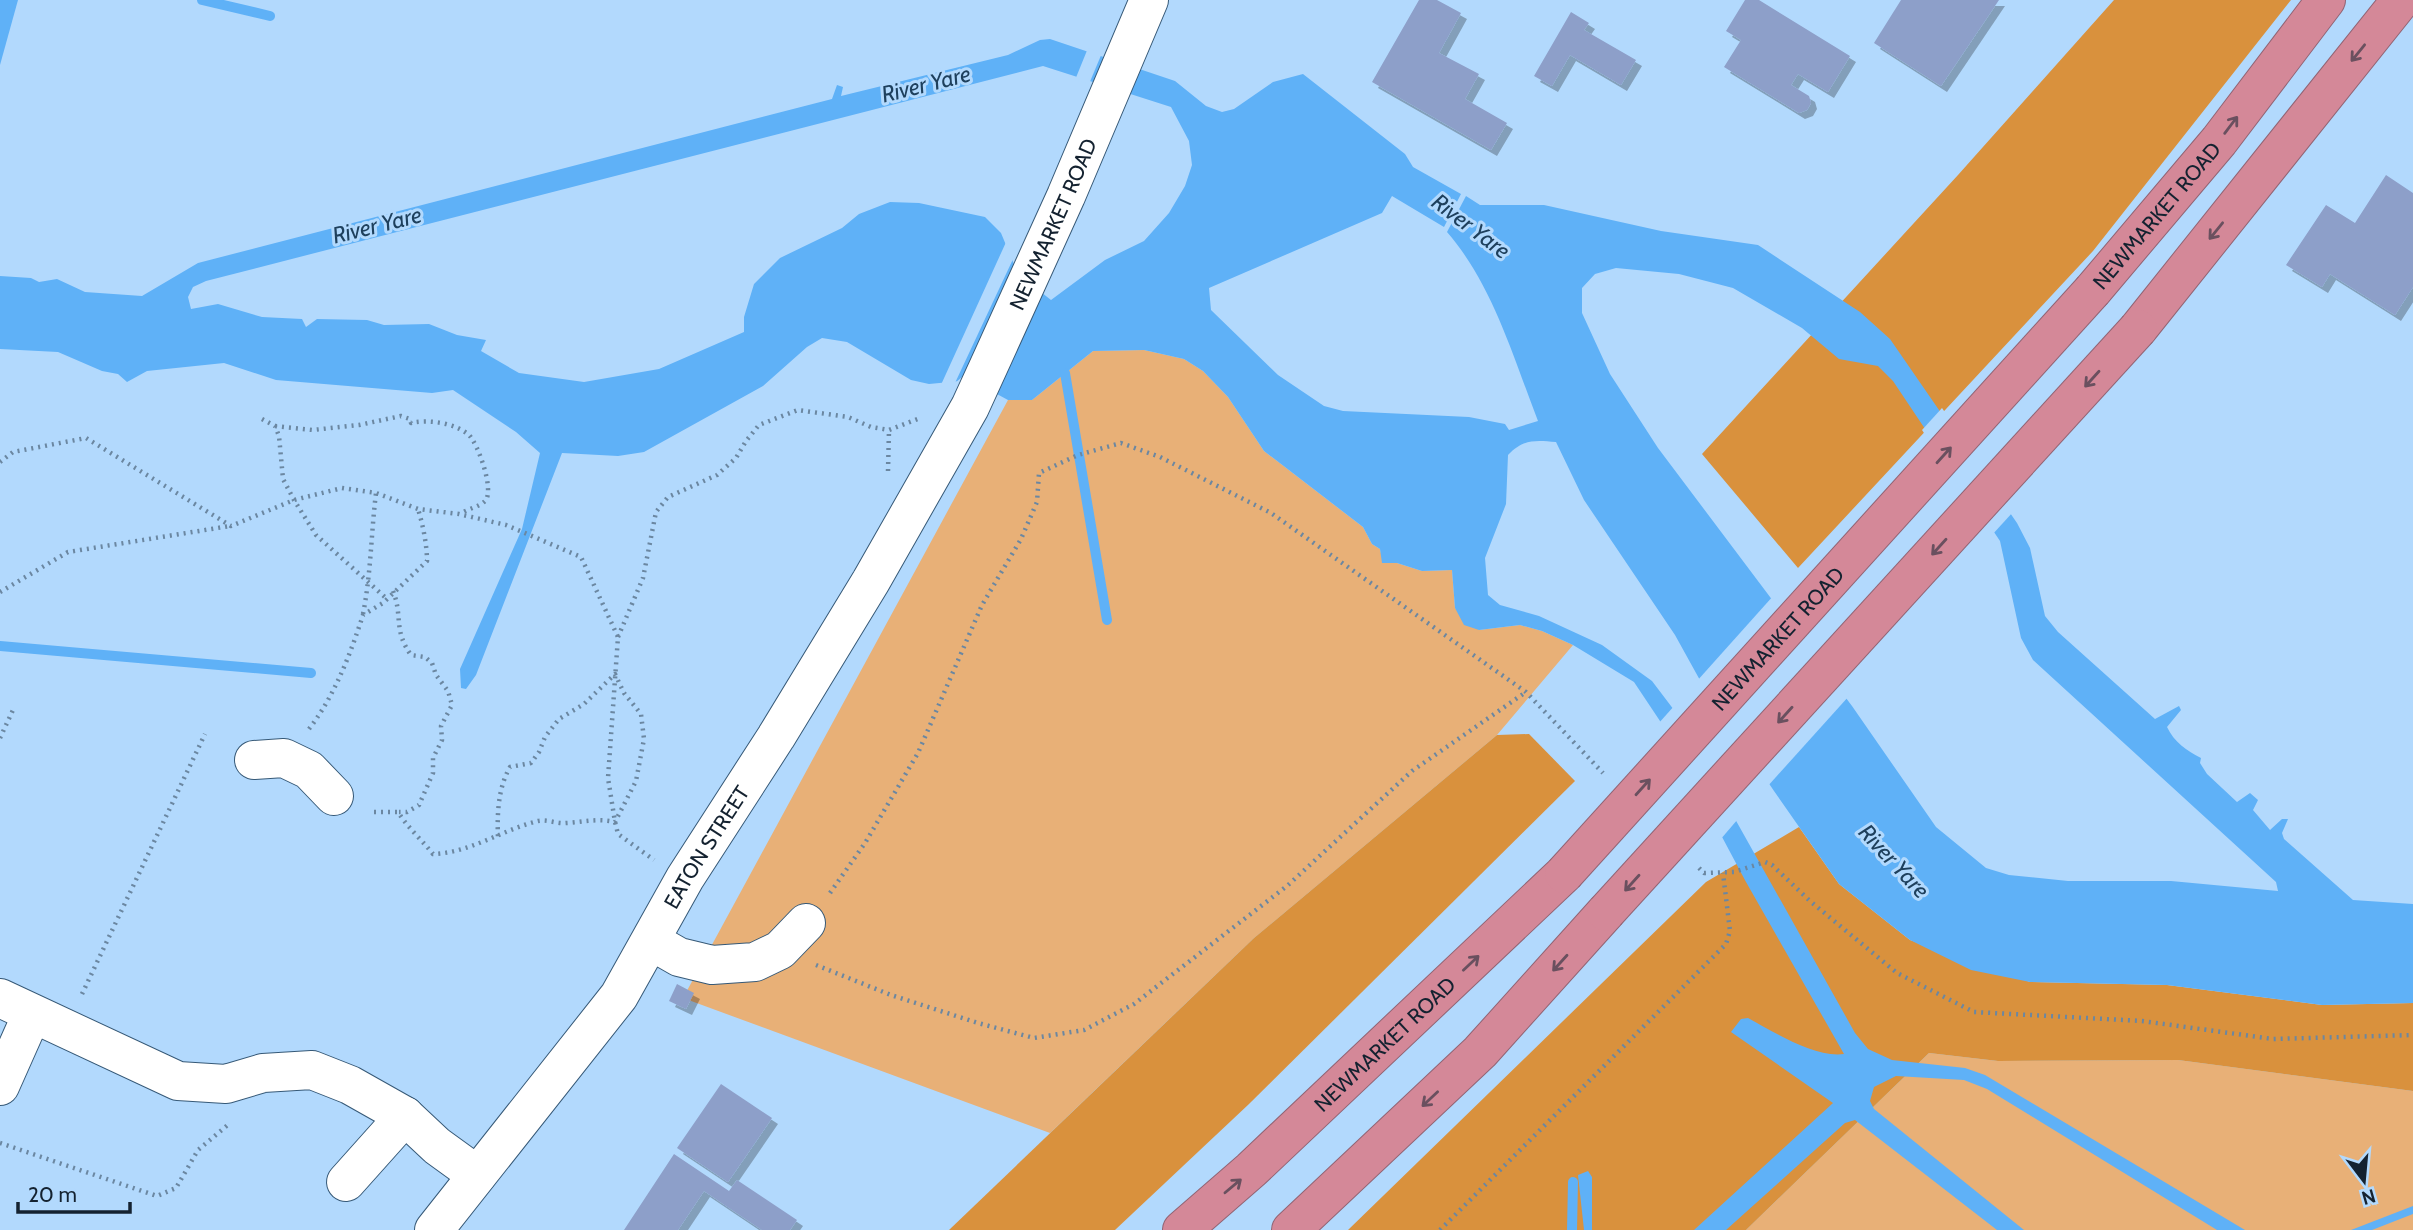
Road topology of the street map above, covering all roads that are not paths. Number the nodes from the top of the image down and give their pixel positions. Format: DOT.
graph roads {
  1 [pos="1149,0"];
  2 [pos="2326,0"];
  3 [pos="2401,0"];
  4 [pos="948,443"];
  5 [pos="254,760"];
  6 [pos="334,796"];
  7 [pos="806,923"];
  8 [pos="651,942"];
  9 [pos="32,1014"];
  10 [pos="0,1086"];
  11 [pos="405,1116"];
  12 [pos="477,1175"];
  13 [pos="346,1182"];
  14 [pos="434,1230"];
  15 [pos="1182,1230"];
  16 [pos="1291,1230"];
  1 -- 4 [label="street, NEWMARKET ROAD"];
  15 -- 2 [label="highway, NEWMARKET ROAD, one-way, bridge"];
  3 -- 16 [label="highway, one-way, bridge"];
  4 -- 8 [label="street, EATON STREET"];
  5 -- 6 [label="street"];
  7 -- 8 [label="street"];
  8 -- 12 [label="street, EATON STREET"];
  9 -- 10 [label="street"];
  9 -- 11 [label="street"];
  11 -- 12 [label="street"];
  11 -- 13 [label="street"];
  12 -- 14 [label="street, EATON STREET"];
}
